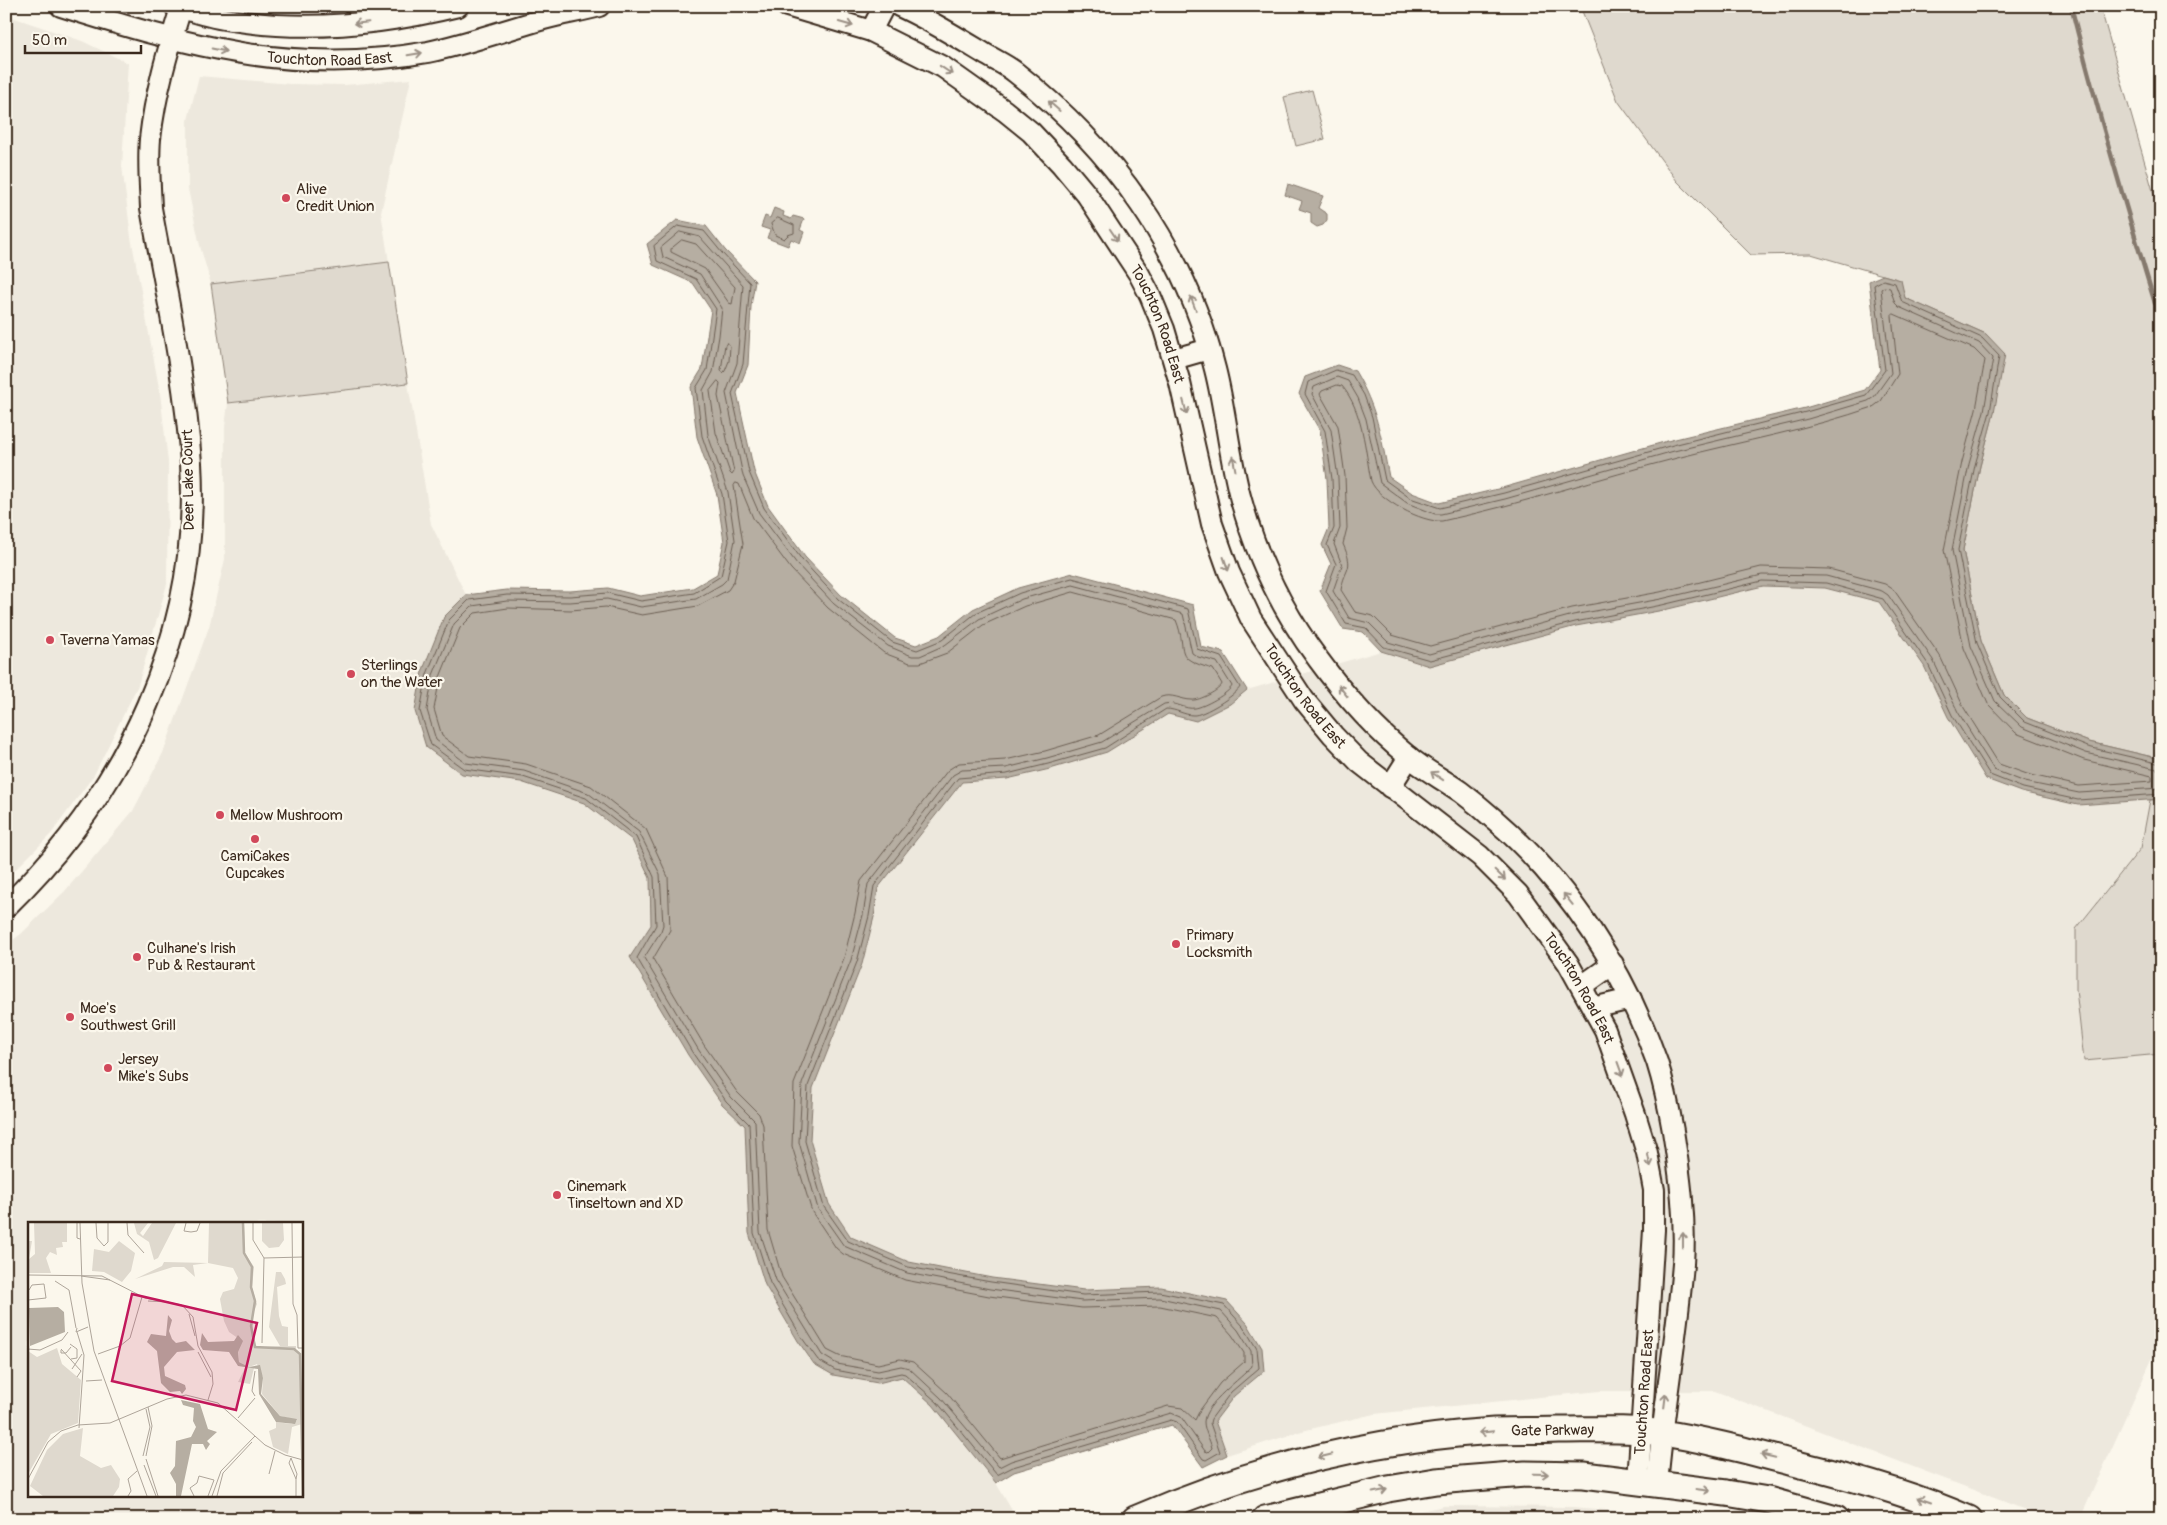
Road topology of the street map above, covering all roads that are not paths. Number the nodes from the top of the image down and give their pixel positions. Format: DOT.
graph roads {
  1 [pos="61,6"];
  2 [pos="458,6"];
  3 [pos="599,6"];
  4 [pos="787,6"];
  5 [pos="884,6"];
  6 [pos="178,7"];
  7 [pos="908,10"];
  8 [pos="872,31"];
  9 [pos="172,39"];
  10 [pos="904,46"];
  11 [pos="1209,349"];
  12 [pos="1174,359"];
  13 [pos="1409,757"];
  14 [pos="1390,787"];
  15 [pos="6,907"];
  16 [pos="1613,964"];
  17 [pos="1582,986"];
  18 [pos="1631,998"];
  19 [pos="1593,1008"];
  20 [pos="1651,1432"];
  21 [pos="1647,1483"];
  22 [pos="1134,1519"];
  23 [pos="1265,1519"];
  24 [pos="1836,1519"];
  25 [pos="1969,1519"];
  1 -- 9 [label="street, Touchton Road East"];
  2 -- 6 [label="street, Touchton Road East, one-way"];
  9 -- 3 [label="street, Touchton Road East, one-way"];
  4 -- 8 [label="street, Touchton Road East, one-way"];
  5 -- 8 [label="street"];
  6 -- 9 [label="street, Deer Lake Court"];
  7 -- 10 [label="street"];
  11 -- 7 [label="street, Touchton Road East, one-way"];
  8 -- 10 [label="street, Touchton Road East"];
  9 -- 15 [label="street, Deer Lake Court"];
  10 -- 12 [label="street, Touchton Road East, one-way"];
  11 -- 12 [label="street"];
  13 -- 11 [label="street, Touchton Road East, one-way"];
  12 -- 14 [label="street, Touchton Road East, one-way"];
  13 -- 14 [label="street"];
  16 -- 13 [label="street, Touchton Road East, one-way"];
  14 -- 17 [label="street, Touchton Road East, one-way"];
  16 -- 17 [label="street"];
  16 -- 18 [label="street, Touchton Road East"];
  17 -- 19 [label="street, Touchton Road East"];
  18 -- 19 [label="street"];
  20 -- 18 [label="street, Touchton Road East, one-way"];
  19 -- 20 [label="street, Touchton Road East, one-way"];
  20 -- 21 [label="street, Touchton Road East"];
  20 -- 22 [label="main road, Gate Parkway, one-way"];
  25 -- 20 [label="main road, Gate Parkway, one-way"];
  23 -- 21 [label="main road, one-way"];
  21 -- 24 [label="main road, one-way"];
}
